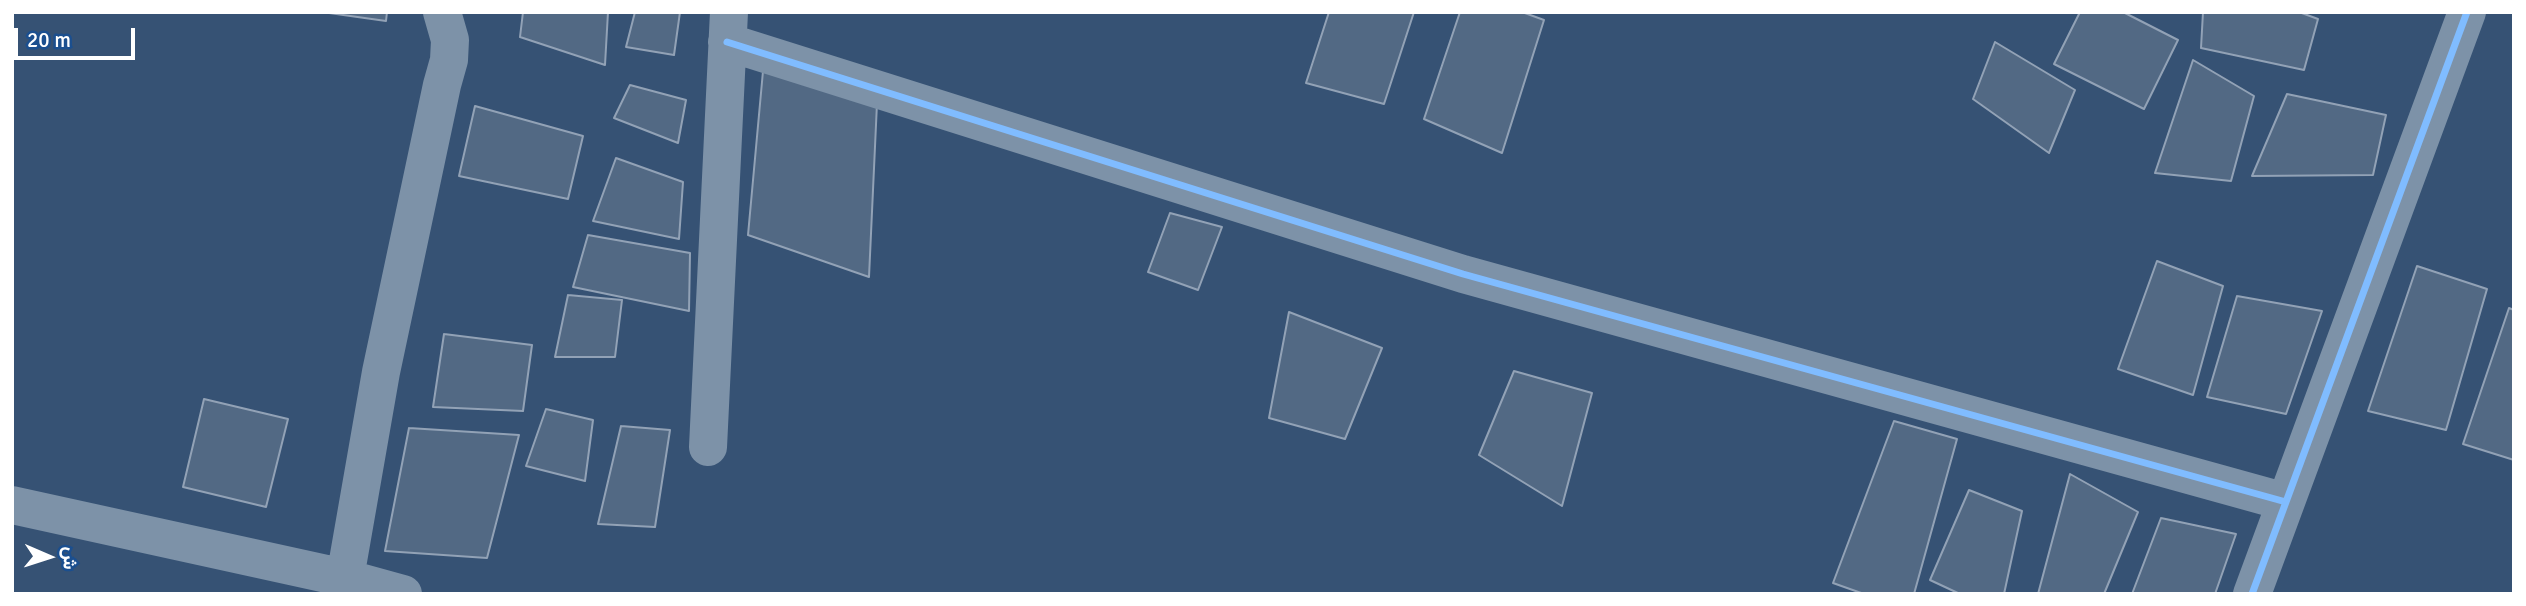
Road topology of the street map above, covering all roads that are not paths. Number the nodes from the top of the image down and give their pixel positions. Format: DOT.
graph roads {
  1 [pos="442,12"];
  2 [pos="2467,12"];
  3 [pos="728,27"];
  4 [pos="708,447"];
  5 [pos="2286,502"];
  6 [pos="12,505"];
  7 [pos="345,578"];
  8 [pos="403,594"];
  9 [pos="2252,594"];
  1 -- 7 [label="street"];
  2 -- 5 [label="street"];
  3 -- 4 [label="street"];
  3 -- 5 [label="street"];
  5 -- 9 [label="street"];
  6 -- 7 [label="street"];
  7 -- 8 [label="street"];
}
